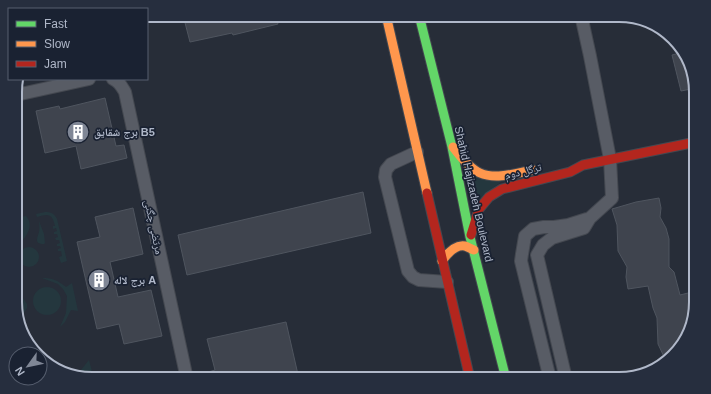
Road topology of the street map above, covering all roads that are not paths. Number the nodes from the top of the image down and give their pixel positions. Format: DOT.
graph roads {
  1 [pos="388,22"];
  2 [pos="421,22"];
  3 [pos="583,22"];
  4 [pos="85,80"];
  5 [pos="115,80"];
  6 [pos="22,95"];
  7 [pos="689,143"];
  8 [pos="452,147"];
  9 [pos="417,152"];
  10 [pos="610,159"];
  11 [pos="565,164"];
  12 [pos="583,165"];
  13 [pos="542,168"];
  14 [pos="590,218"];
  15 [pos="470,237"];
  16 [pos="474,250"];
  17 [pos="442,261"];
  18 [pos="447,282"];
  19 [pos="185,372"];
  20 [pos="468,372"];
  21 [pos="504,372"];
  22 [pos="548,372"];
  23 [pos="564,372"];
  1 -- 9 [label="main road"];
  2 -- 8 [label="main road, Shahid Hajizadeh Boulevard"];
  3 -- 10 [label="street"];
  4 -- 6 [label="street"];
  5 -- 19 [label="street, مرتضی چگنی"];
  7 -- 10 [label="main road, ترگل دوم"];
  8 -- 13 [label="main road, ترگل دوم"];
  8 -- 15 [label="main road, Shahid Hajizadeh Boulevard"];
  9 -- 17 [label="main road"];
  9 -- 18 [label="street"];
  10 -- 12 [label="main road, ترگل دوم"];
  10 -- 14 [label="street"];
  11 -- 12 [label="main road, ترگل دوم"];
  12 -- 15 [label="main road, ترگل دوم"];
  14 -- 22 [label="street"];
  14 -- 23 [label="street"];
  15 -- 16 [label="main road, Shahid Hajizadeh Boulevard"];
  16 -- 17 [label="main road"];
  16 -- 21 [label="main road, Shahid Hajizadeh Boulevard"];
  17 -- 18 [label="main road"];
  18 -- 20 [label="main road"];
}
